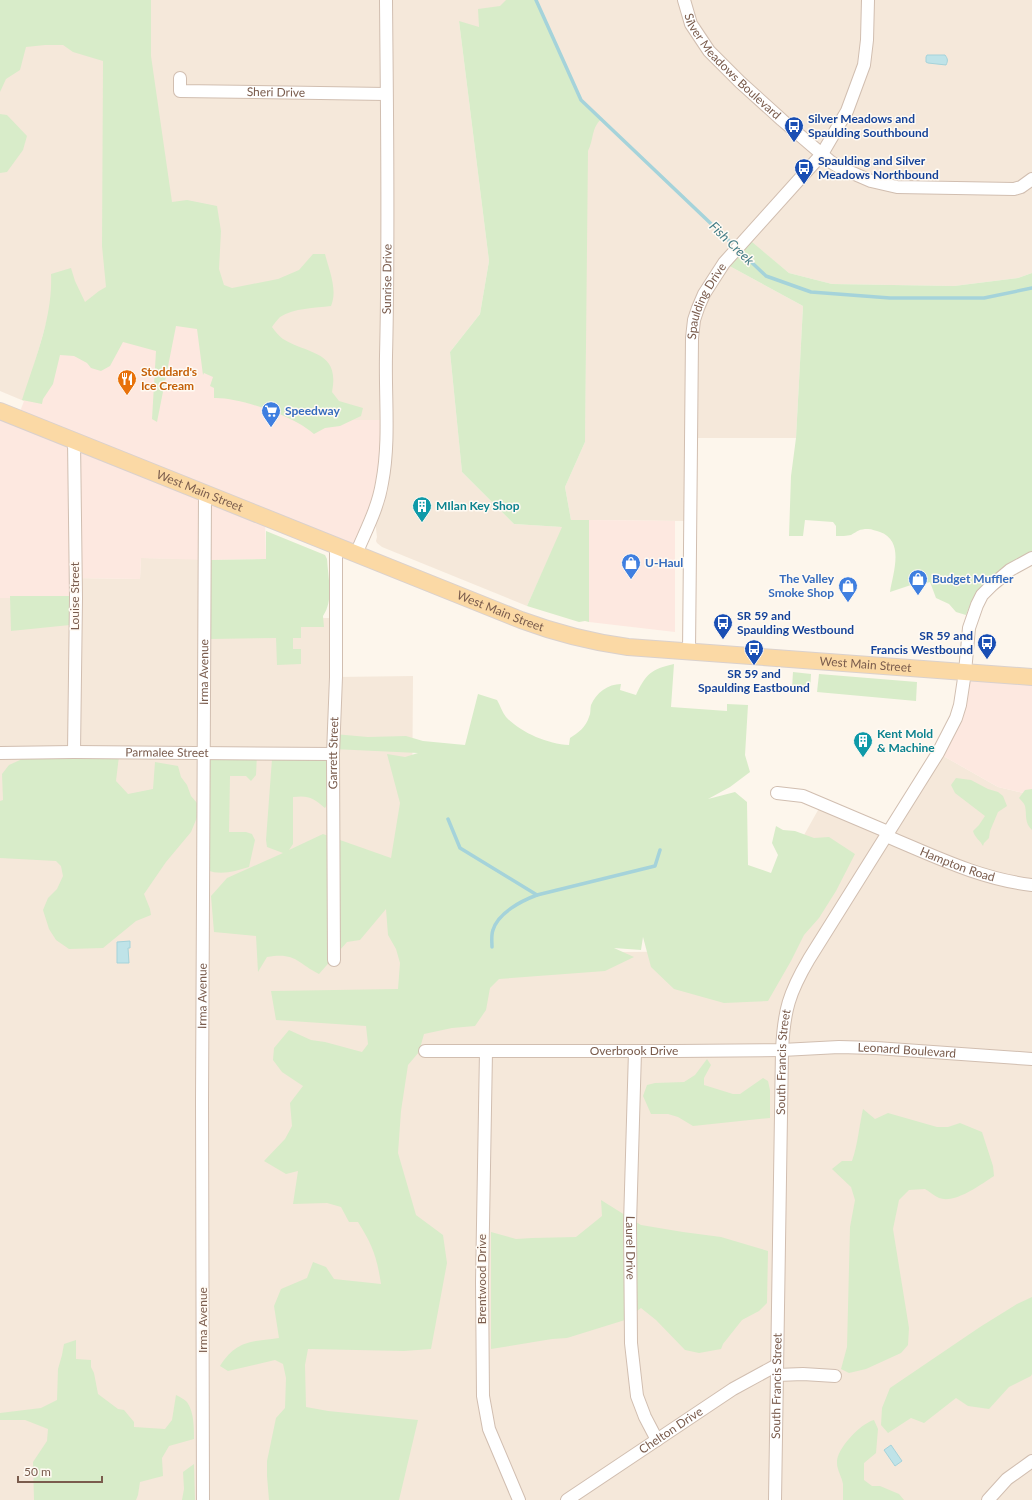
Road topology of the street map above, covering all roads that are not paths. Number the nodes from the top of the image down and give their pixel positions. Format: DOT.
graph roads {
  1 [pos="386,0"];
  2 [pos="684,0"];
  3 [pos="868,0"];
  4 [pos="180,78"];
  5 [pos="386,94"];
  6 [pos="822,154"];
  7 [pos="1032,179"];
  8 [pos="0,411"];
  9 [pos="74,440"];
  10 [pos="205,493"];
  11 [pos="336,546"];
  12 [pos="356,554"];
  13 [pos="1032,558"];
  14 [pos="689,652"];
  15 [pos="965,672"];
  16 [pos="1032,677"];
  17 [pos="74,752"];
  18 [pos="0,753"];
  19 [pos="204,754"];
  20 [pos="333,754"];
  21 [pos="778,793"];
  22 [pos="887,834"];
  23 [pos="1032,885"];
  24 [pos="334,960"];
  25 [pos="425,1050"];
  26 [pos="782,1050"];
  27 [pos="486,1051"];
  28 [pos="635,1051"];
  29 [pos="1032,1059"];
  30 [pos="777,1370"];
  31 [pos="835,1376"];
  32 [pos="657,1440"];
  33 [pos="1032,1461"];
  34 [pos="203,1500"];
  35 [pos="519,1500"];
  36 [pos="567,1500"];
  37 [pos="776,1500"];
  38 [pos="988,1500"];
  1 -- 5 [label="street, Sunrise Drive"];
  2 -- 6 [label="street, Silver Meadows Boulevard"];
  3 -- 6 [label="street, Spaulding Drive"];
  4 -- 5 [label="street, Sheri Drive"];
  5 -- 12 [label="street, Sunrise Drive"];
  6 -- 7 [label="street, Silver Meadows Boulevard"];
  6 -- 14 [label="street, Spaulding Drive"];
  8 -- 9 [label="main road, West Main Street"];
  9 -- 10 [label="main road, West Main Street"];
  9 -- 17 [label="street, Louise Street"];
  10 -- 11 [label="main road, West Main Street"];
  10 -- 19 [label="street, Irma Avenue"];
  11 -- 12 [label="main road, West Main Street"];
  11 -- 20 [label="street, Garrett Street"];
  12 -- 14 [label="main road, West Main Street"];
  13 -- 15 [label="street, South Francis Street"];
  14 -- 15 [label="main road, West Main Street"];
  15 -- 16 [label="main road, West Main Street"];
  15 -- 22 [label="street, South Francis Street"];
  17 -- 18 [label="street, Parmalee Street"];
  17 -- 19 [label="street, Parmalee Street"];
  19 -- 20 [label="street, Parmalee Street"];
  19 -- 34 [label="street, Irma Avenue"];
  20 -- 24 [label="street, Garrett Street"];
  21 -- 22 [label="street, Hampton Road"];
  22 -- 23 [label="street, Hampton Road"];
  22 -- 26 [label="street, South Francis Street"];
  25 -- 27 [label="street, Overbrook Drive"];
  26 -- 28 [label="street, Overbrook Drive"];
  26 -- 29 [label="street, Leonard Boulevard"];
  26 -- 30 [label="street, South Francis Street"];
  27 -- 28 [label="street, Overbrook Drive"];
  27 -- 35 [label="street, Brentwood Drive"];
  28 -- 32 [label="street, Laurel Drive"];
  30 -- 31 [label="street"];
  30 -- 32 [label="street, Chelton Drive"];
  30 -- 37 [label="street, South Francis Street"];
  32 -- 36 [label="street, Chelton Drive"];
  33 -- 38 [label="street"];
}
